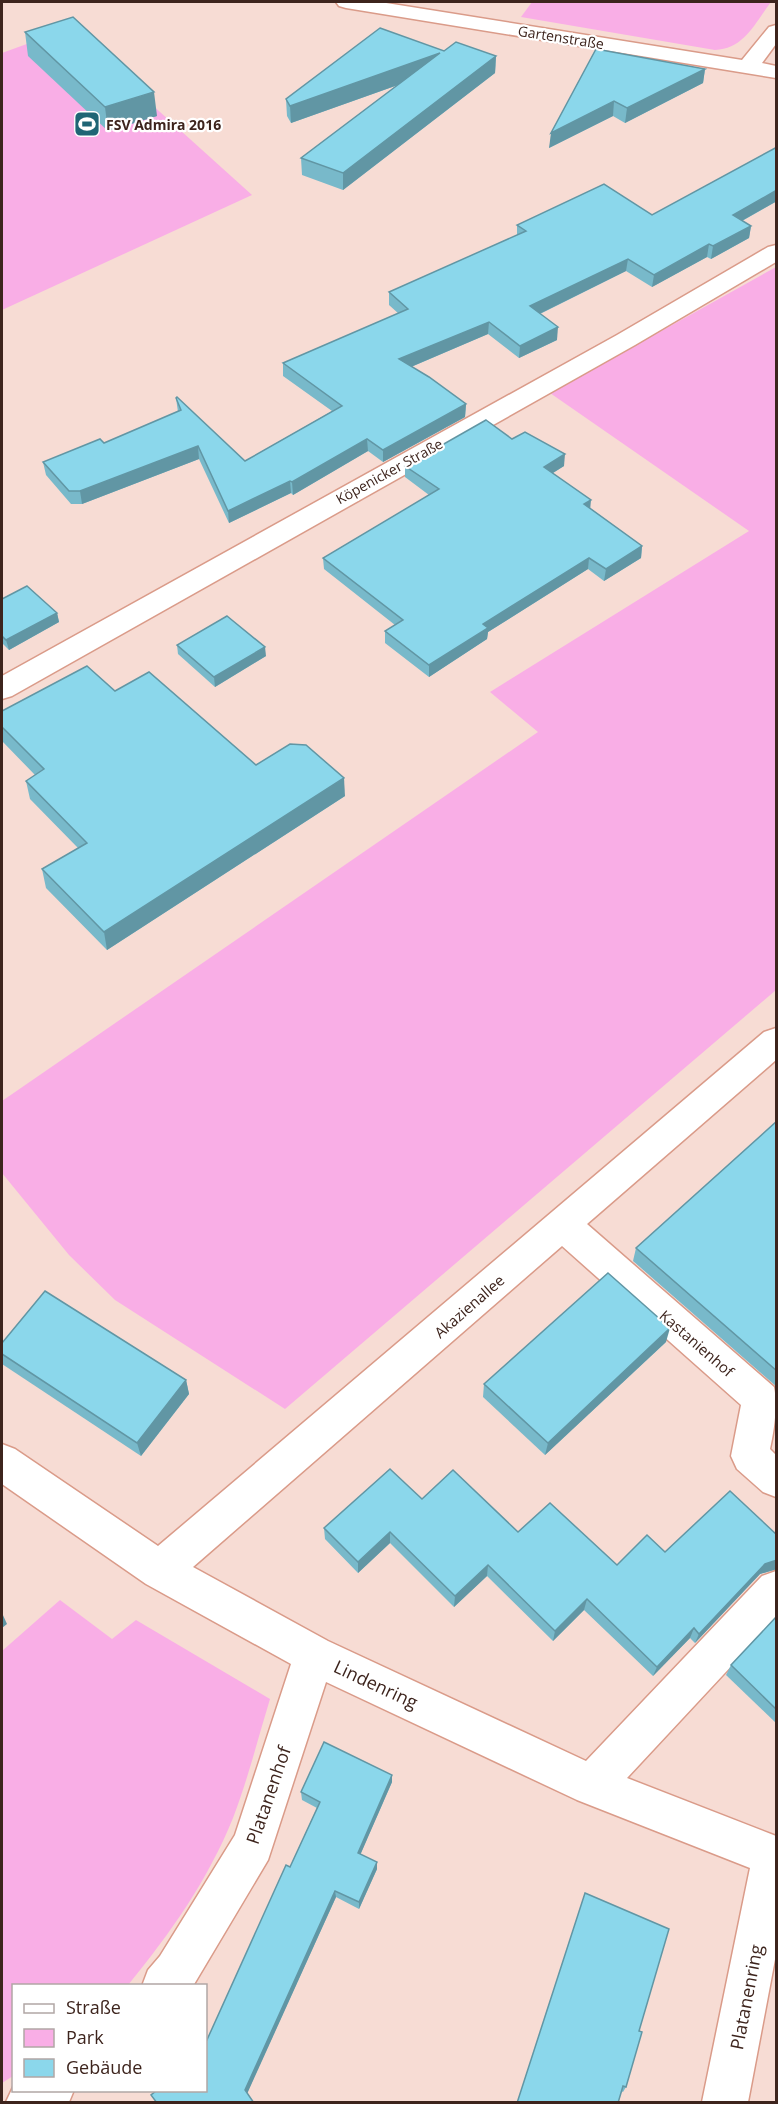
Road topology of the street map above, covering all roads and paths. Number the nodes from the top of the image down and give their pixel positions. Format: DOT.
graph roads {
  1 [pos="346,2"];
  2 [pos="777,31"];
  3 [pos="747,68"];
  4 [pos="777,72"];
  5 [pos="777,252"];
  6 [pos="2,689"];
  7 [pos="777,1041"];
  8 [pos="563,1225"];
  9 [pos="2,1462"];
  10 [pos="777,1479"];
  11 [pos="160,1570"];
  12 [pos="777,1590"];
  13 [pos="314,1655"];
  14 [pos="592,1785"];
  15 [pos="775,1857"];
  16 [pos="166,1984"];
  17 [pos="49,2092"];
  18 [pos="29,2103"];
  19 [pos="725,2103"];
  1 -- 3 [label="street, Gartenstraße"];
  2 -- 3 [label="street"];
  3 -- 4 [label="street, Gartenstraße"];
  5 -- 6 [label="street, Köpenicker Straße"];
  7 -- 8 [label="street, Akazienallee"];
  8 -- 10 [label="street, Kastanienhof"];
  8 -- 11 [label="street, Akazienallee"];
  9 -- 11 [label="street, Lindenring"];
  11 -- 13 [label="street, Lindenring"];
  12 -- 14 [label="street"];
  13 -- 14 [label="street, Lindenring"];
  13 -- 16 [label="street, Platanenhof"];
  14 -- 15 [label="street, Lindenring"];
  15 -- 19 [label="street, Platanenring"];
  17 -- 18 [label="street"];
}
